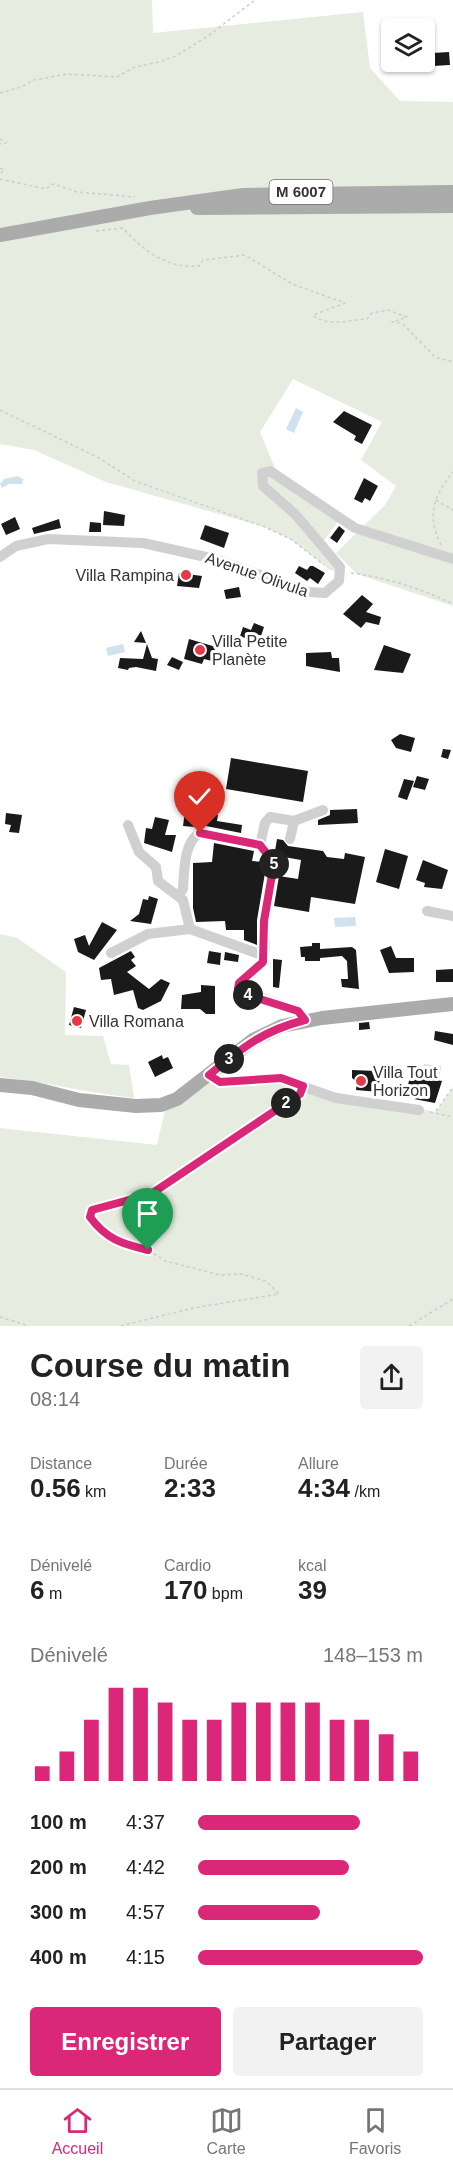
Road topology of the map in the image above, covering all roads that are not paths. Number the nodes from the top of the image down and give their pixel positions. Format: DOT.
graph roads {
  1 [pos="453,192"];
  2 [pos="453,206"];
  3 [pos="150,208"];
  4 [pos="0,235"];
  5 [pos="0,557"];
  6 [pos="450,559"];
  7 [pos="323,810"];
  8 [pos="294,821"];
  9 [pos="128,825"];
  10 [pos="290,839"];
  11 [pos="260,845"];
  12 [pos="179,895"];
  13 [pos="427,911"];
  14 [pos="453,916"];
  15 [pos="190,929"];
  16 [pos="111,953"];
  17 [pos="262,955"];
  18 [pos="453,1004"];
  19 [pos="305,1020"];
  20 [pos="209,1075"];
  21 [pos="0,1085"];
  22 [pos="419,1110"];
  1 -- 3 [label="main road, M 6007"];
  2 -- 3 [label="main road, M 6007"];
  3 -- 4 [label="main road, M 6007"];
  5 -- 6 [label="street, Avenue Olivula"];
  7 -- 8 [label="street"];
  8 -- 10 [label="street"];
  8 -- 11 [label="street"];
  9 -- 12 [label="street"];
  11 -- 12 [label="street"];
  11 -- 17 [label="street"];
  12 -- 15 [label="street"];
  13 -- 14 [label="street"];
  15 -- 16 [label="street"];
  15 -- 17 [label="street"];
  17 -- 19 [label="street"];
  18 -- 19 [label="main road"];
  19 -- 20 [label="main road"];
  20 -- 21 [label="main road"];
  20 -- 22 [label="street"];
}
